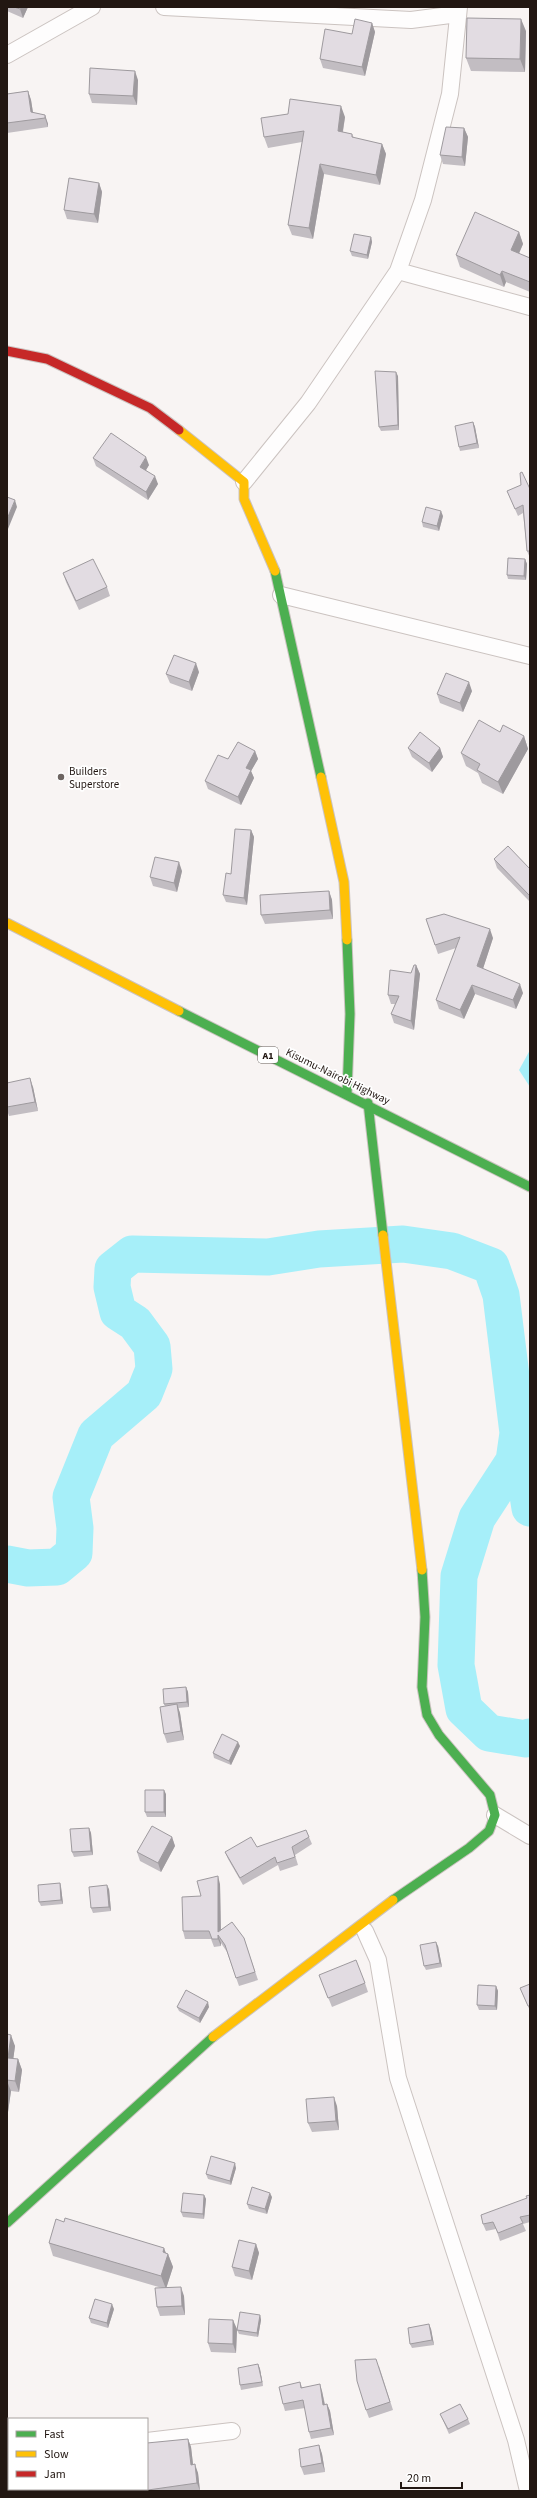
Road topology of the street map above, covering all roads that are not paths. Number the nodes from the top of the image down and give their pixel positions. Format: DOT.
graph roads {
  1 [pos="92,7"];
  2 [pos="164,7"];
  3 [pos="459,10"];
  4 [pos="7,55"];
  5 [pos="398,271"];
  6 [pos="530,307"];
  7 [pos="7,351"];
  8 [pos="244,482"];
  9 [pos="281,595"];
  10 [pos="530,656"];
  11 [pos="7,923"];
  12 [pos="347,1093"];
  13 [pos="368,1103"];
  14 [pos="530,1187"];
  15 [pos="494,1815"];
  16 [pos="530,1836"];
  17 [pos="365,1931"];
  18 [pos="7,2223"];
  19 [pos="232,2431"];
  20 [pos="148,2441"];
  21 [pos="528,2491"];
  1 -- 4 [label="street"];
  2 -- 3 [label="street"];
  3 -- 5 [label="street"];
  5 -- 6 [label="street"];
  5 -- 8 [label="street"];
  7 -- 8 [label="main road"];
  8 -- 9 [label="main road"];
  9 -- 10 [label="street"];
  9 -- 12 [label="main road"];
  11 -- 12 [label="main road, Kisumu-Nairobi Highway / A1"];
  12 -- 13 [label="main road, Kisumu-Nairobi Highway / A1"];
  13 -- 14 [label="main road, Kisumu-Nairobi Highway / A1"];
  13 -- 15 [label="main road"];
  15 -- 16 [label="street"];
  15 -- 18 [label="main road"];
  17 -- 21 [label="street"];
  19 -- 20 [label="street"];
}
